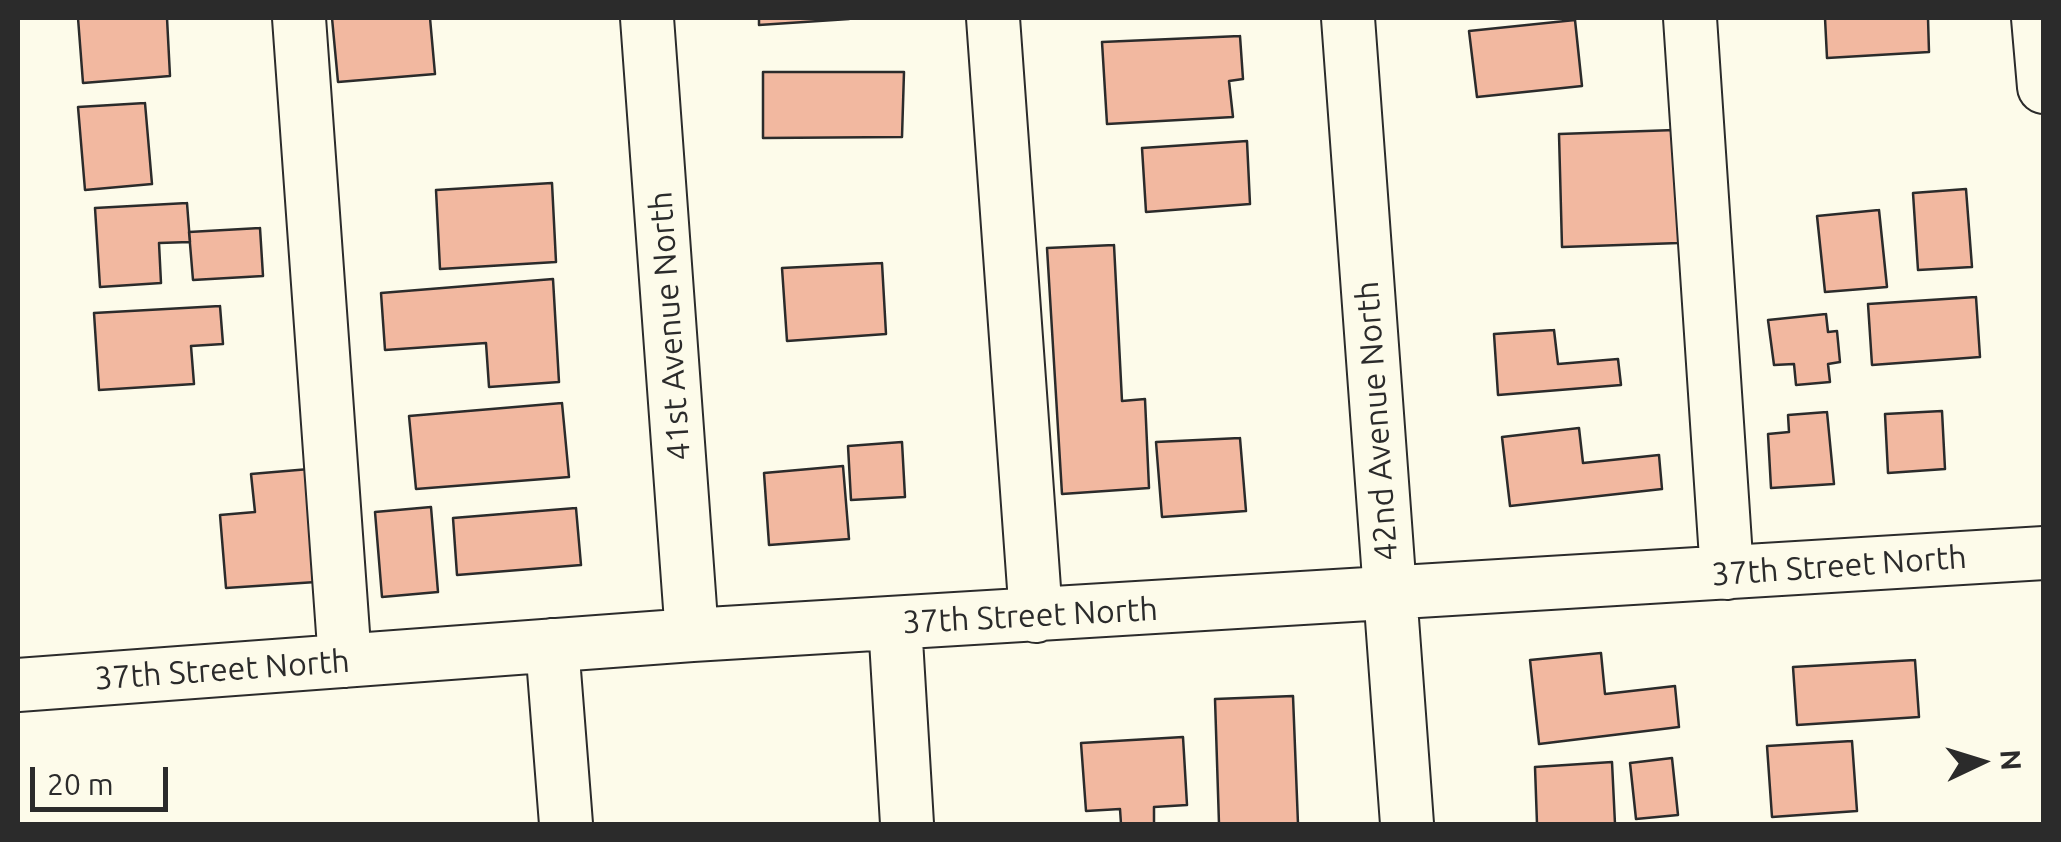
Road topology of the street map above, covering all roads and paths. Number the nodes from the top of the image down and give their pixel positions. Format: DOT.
graph roads {
  1 [pos="299,18"];
  2 [pos="647,18"];
  3 [pos="993,18"];
  4 [pos="1348,18"];
  5 [pos="1690,18"];
  6 [pos="2038,18"];
  7 [pos="2044,86"];
  8 [pos="2044,552"];
  9 [pos="1727,574"];
  10 [pos="1390,596"];
  11 [pos="1036,616"];
  12 [pos="895,624"];
  13 [pos="692,635"];
  14 [pos="552,646"];
  15 [pos="345,660"];
  16 [pos="18,685"];
  17 [pos="566,824"];
  18 [pos="907,824"];
  19 [pos="1408,824"];
  1 -- 15 [label="street"];
  2 -- 13 [label="street, 41st Avenue North"];
  3 -- 11 [label="street"];
  4 -- 10 [label="street, 42nd Avenue North"];
  5 -- 9 [label="street"];
  6 -- 7 [label="street"];
  8 -- 9 [label="street, 37th Street North"];
  9 -- 10 [label="street, 37th Street North"];
  10 -- 11 [label="street, 37th Street North"];
  10 -- 19 [label="street, 42nd Avenue North"];
  11 -- 12 [label="street, 37th Street North"];
  12 -- 13 [label="street, 37th Street North"];
  12 -- 18 [label="street"];
  13 -- 14 [label="street, 37th Street North"];
  14 -- 15 [label="street, 37th Street North"];
  14 -- 17 [label="street"];
  15 -- 16 [label="street, 37th Street North"];
}
